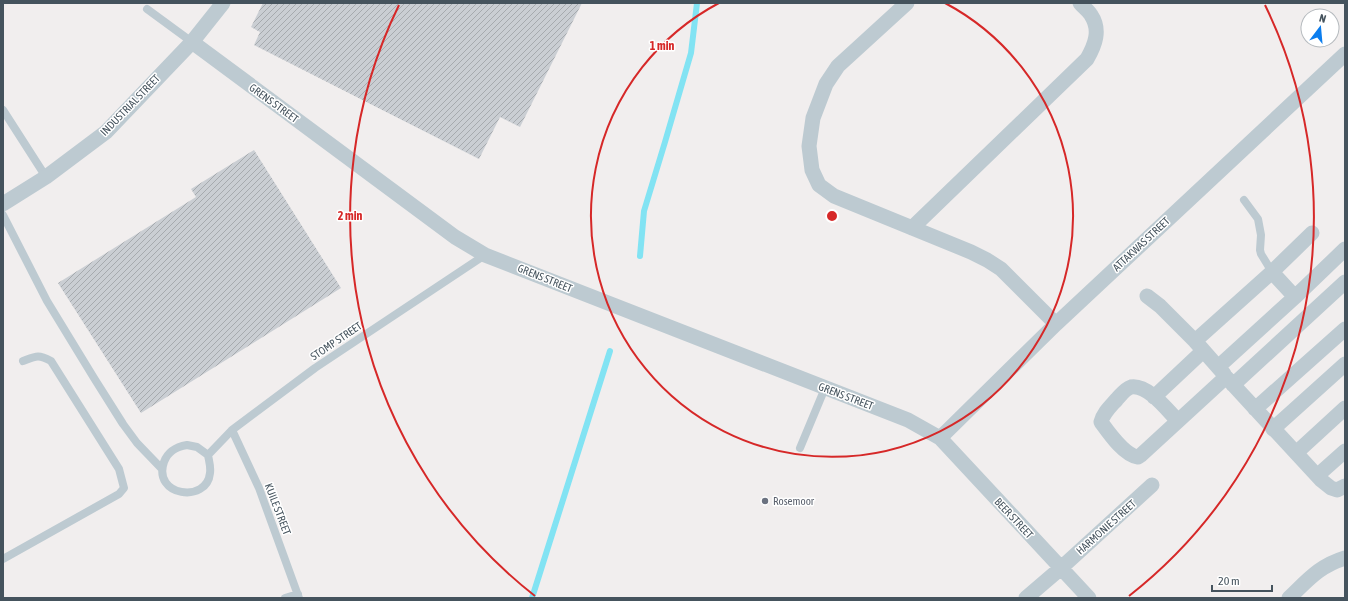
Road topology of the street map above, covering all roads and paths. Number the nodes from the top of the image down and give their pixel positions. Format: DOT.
graph roads {
  1 [pos="223,3"];
  2 [pos="907,3"];
  3 [pos="1080,3"];
  4 [pos="147,9"];
  5 [pos="192,42"];
  6 [pos="1345,54"];
  7 [pos="3,110"];
  8 [pos="46,177"];
  9 [pos="1244,200"];
  10 [pos="3,204"];
  11 [pos="3,215"];
  12 [pos="912,228"];
  13 [pos="1312,233"];
  14 [pos="1345,249"];
  15 [pos="485,255"];
  16 [pos="1272,272"];
  17 [pos="1345,282"];
  18 [pos="1147,296"];
  19 [pos="1296,297"];
  20 [pos="1056,324"];
  21 [pos="1345,329"];
  22 [pos="1199,346"];
  23 [pos="23,361"];
  24 [pos="1345,364"];
  25 [pos="1226,376"];
  26 [pos="825,388"];
  27 [pos="1154,397"];
  28 [pos="1345,408"];
  29 [pos="1255,409"];
  30 [pos="1178,421"];
  31 [pos="1273,429"];
  32 [pos="232,430"];
  33 [pos="940,438"];
  34 [pos="800,448"];
  35 [pos="1345,451"];
  36 [pos="1296,453"];
  37 [pos="208,455"];
  38 [pos="162,469"];
  39 [pos="1318,475"];
  40 [pos="1152,485"];
  41 [pos="1345,486"];
  42 [pos="1345,558"];
  43 [pos="3,559"];
  44 [pos="1061,568"];
  45 [pos="299,596"];
  46 [pos="285,598"];
  47 [pos="1026,598"];
  48 [pos="1089,598"];
  49 [pos="1289,598"];
  1 -- 5 [label="street, INDUSTRIAL STREET"];
  2 -- 12 [label="street"];
  3 -- 12 [label="street"];
  4 -- 5 [label="lane"];
  5 -- 8 [label="street, INDUSTRIAL STREET"];
  5 -- 15 [label="street, GRENS STREET"];
  6 -- 20 [label="street, ATTAKWAS STREET"];
  7 -- 8 [label="lane"];
  8 -- 10 [label="street, INDUSTRIAL STREET"];
  9 -- 16 [label="lane"];
  11 -- 38 [label="lane"];
  12 -- 20 [label="street"];
  13 -- 16 [label="street"];
  14 -- 19 [label="street"];
  15 -- 26 [label="street, GRENS STREET"];
  15 -- 32 [label="lane, STOMP STREET"];
  16 -- 19 [label="street"];
  16 -- 22 [label="street"];
  17 -- 25 [label="street"];
  18 -- 22 [label="street"];
  19 -- 25 [label="street"];
  20 -- 33 [label="street, ATTAKWAS STREET"];
  21 -- 29 [label="street"];
  22 -- 25 [label="street"];
  22 -- 27 [label="street"];
  23 -- 43 [label="lane"];
  24 -- 31 [label="street"];
  25 -- 29 [label="street"];
  25 -- 30 [label="street"];
  26 -- 33 [label="street, GRENS STREET"];
  26 -- 34 [label="lane"];
  27 -- 30 [label="street"];
  27 -- 30 [label="street"];
  28 -- 36 [label="street"];
  29 -- 31 [label="street"];
  31 -- 36 [label="street"];
  32 -- 37 [label="lane, STOMP STREET"];
  32 -- 45 [label="lane, KUILE STREET"];
  33 -- 44 [label="street, BEER STREET"];
  35 -- 39 [label="street"];
  36 -- 39 [label="street"];
  37 -- 38 [label="lane"];
  37 -- 38 [label="lane"];
  39 -- 41 [label="street"];
  40 -- 44 [label="street, HARMONIE STREET"];
  42 -- 49 [label="street"];
  44 -- 47 [label="street, HARMONIE STREET"];
  44 -- 48 [label="street, BEER STREET"];
  45 -- 46 [label="lane"];
}
